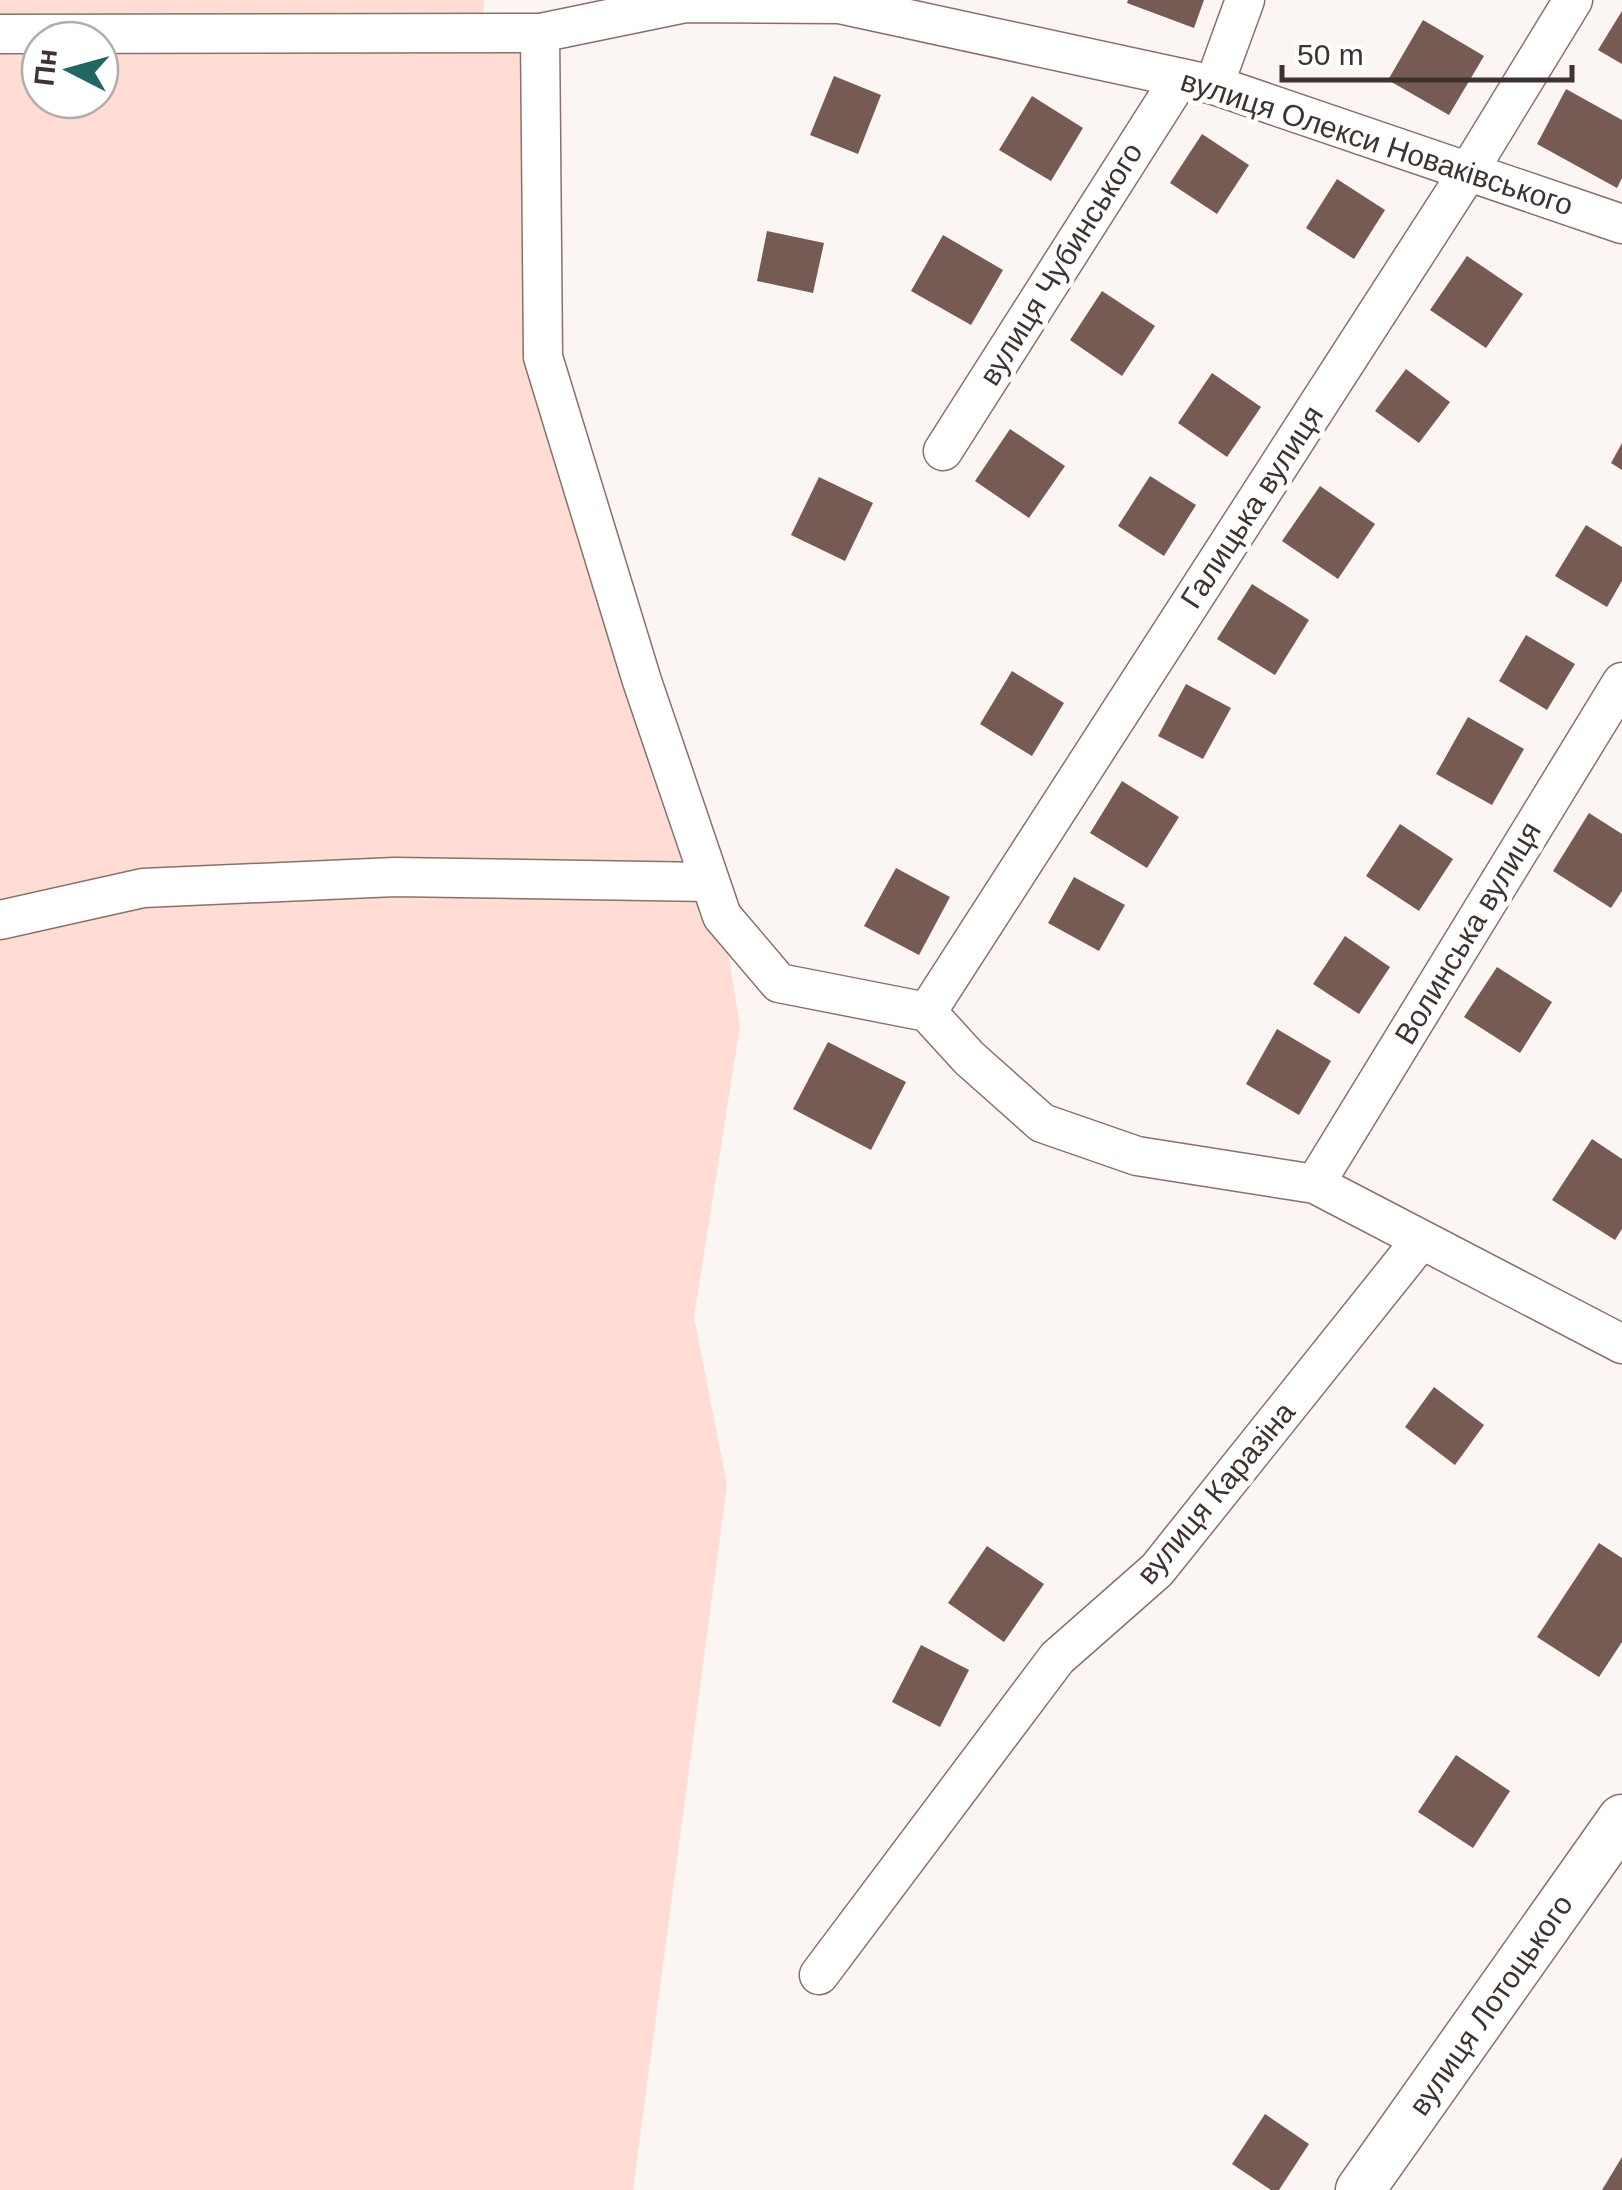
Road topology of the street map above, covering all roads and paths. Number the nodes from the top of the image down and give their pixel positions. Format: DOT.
graph roads {
  1 [pos="1245,0"];
  2 [pos="1573,0"];
  3 [pos="839,2"];
  4 [pos="540,33"];
  5 [pos="0,34"];
  6 [pos="1197,81"];
  7 [pos="1468,172"];
  8 [pos="1622,224"];
  9 [pos="942,451"];
  10 [pos="1622,682"];
  11 [pos="708,882"];
  12 [pos="0,920"];
  13 [pos="927,1012"];
  14 [pos="1315,1184"];
  15 [pos="1421,1240"];
  16 [pos="1615,1328"];
  17 [pos="1622,1819"];
  18 [pos="820,1974"];
  19 [pos="1360,2190"];
  1 -- 6 [label="street, вулиця Чубинського"];
  2 -- 7 [label="street, Галицька вулиця"];
  3 -- 4 [label="street, вулиця Олекси Новаківського"];
  3 -- 6 [label="street, вулиця Олекси Новаківського"];
  4 -- 5 [label="street, вулиця Олекси Новаківського"];
  4 -- 11 [label="street"];
  6 -- 7 [label="street, вулиця Олекси Новаківського"];
  6 -- 9 [label="street, вулиця Чубинського"];
  7 -- 8 [label="street, вулиця Олекси Новаківського"];
  7 -- 13 [label="street, Галицька вулиця"];
  10 -- 14 [label="street, Волинська вулиця"];
  11 -- 12 [label="street"];
  11 -- 13 [label="street"];
  13 -- 14 [label="street"];
  14 -- 15 [label="street"];
  15 -- 16 [label="street"];
  15 -- 18 [label="street, вулиця Каразіна"];
  17 -- 19 [label="street, вулиця Лотоцького"];
}
